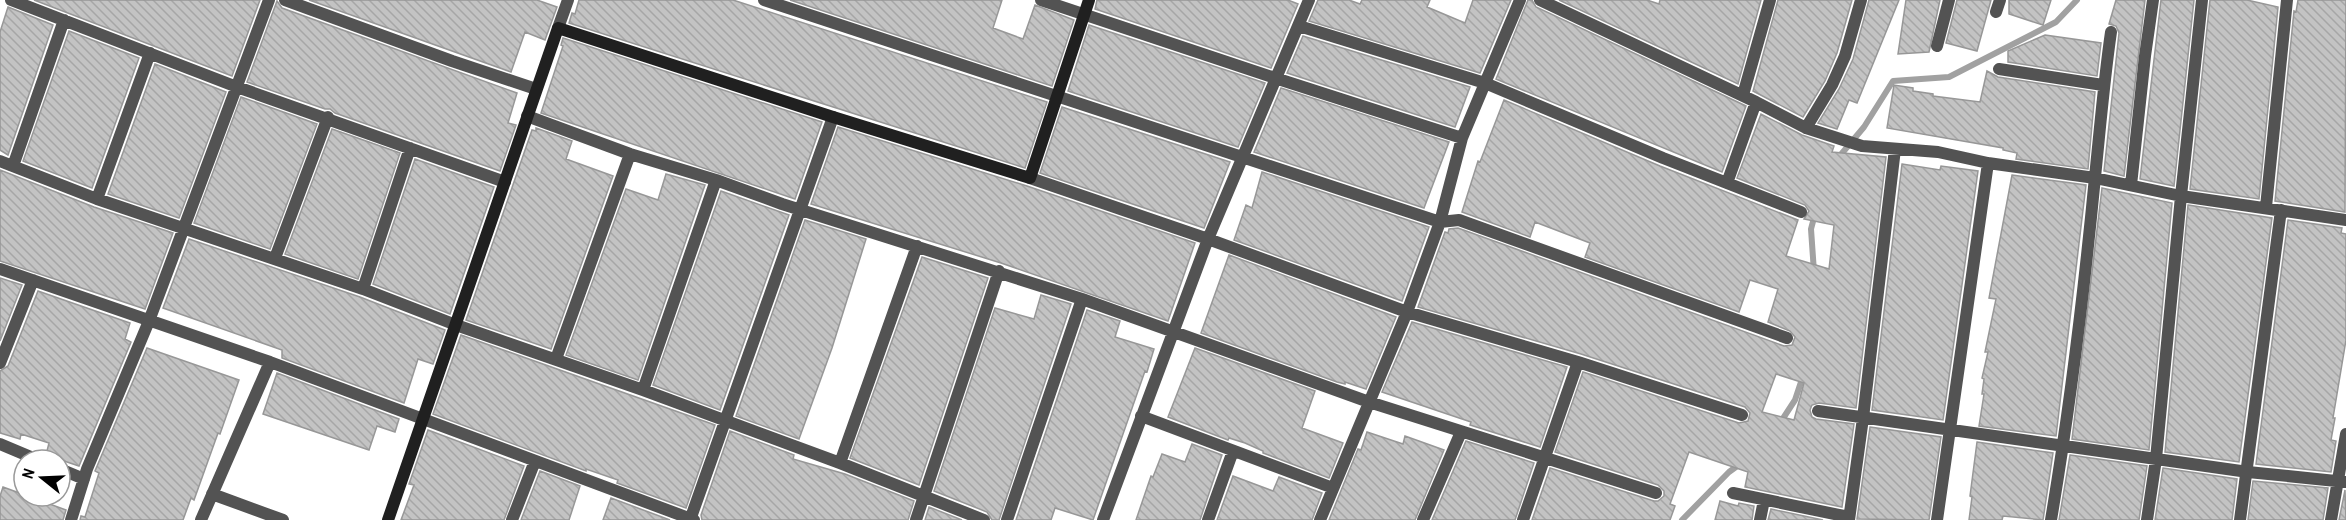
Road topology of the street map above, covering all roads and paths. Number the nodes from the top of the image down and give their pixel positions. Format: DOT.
graph roads {
  1 [pos="11,0"];
  2 [pos="269,0"];
  3 [pos="285,0"];
  4 [pos="567,0"];
  5 [pos="764,0"];
  6 [pos="1041,0"];
  7 [pos="1089,0"];
  8 [pos="1309,0"];
  9 [pos="1520,0"];
  10 [pos="1540,0"];
  11 [pos="1862,0"];
  12 [pos="1949,0"];
  13 [pos="2153,0"];
  14 [pos="2202,0"];
  15 [pos="2287,0"];
  16 [pos="1767,1"];
  17 [pos="1084,15"];
  18 [pos="64,20"];
  19 [pos="1299,26"];
  20 [pos="558,28"];
  21 [pos="2111,32"];
  22 [pos="1937,46"];
  23 [pos="150,53"];
  24 [pos="1999,69"];
  25 [pos="1275,78"];
  26 [pos="1485,83"];
  27 [pos="2103,85"];
  28 [pos="237,87"];
  29 [pos="536,89"];
  30 [pos="1057,95"];
  31 [pos="1743,95"];
  32 [pos="1756,102"];
  33 [pos="527,116"];
  34 [pos="328,117"];
  35 [pos="834,117"];
  36 [pos="1806,128"];
  37 [pos="1462,138"];
  38 [pos="410,148"];
  39 [pos="1894,149"];
  40 [pos="630,154"];
  41 [pos="1244,158"];
  42 [pos="0,161"];
  43 [pos="1988,163"];
  44 [pos="13,166"];
  45 [pos="1030,178"];
  46 [pos="2095,178"];
  47 [pos="717,180"];
  48 [pos="505,182"];
  49 [pos="1727,183"];
  50 [pos="2131,184"];
  51 [pos="2181,196"];
  52 [pos="96,199"];
  53 [pos="2266,207"];
  54 [pos="800,210"];
  55 [pos="2281,210"];
  56 [pos="1801,212"];
  57 [pos="2346,220"];
  58 [pos="1440,222"];
  59 [pos="183,226"];
  60 [pos="1208,239"];
  61 [pos="917,246"];
  62 [pos="275,258"];
  63 [pos="0,269"];
  64 [pos="999,271"];
  65 [pos="33,280"];
  66 [pos="363,289"];
  67 [pos="1082,299"];
  68 [pos="1407,312"];
  69 [pos="148,321"];
  70 [pos="456,325"];
  71 [pos="1172,331"];
  72 [pos="1787,338"];
  73 [pos="556,359"];
  74 [pos="270,362"];
  75 [pos="1578,362"];
  76 [pos="0,363"];
  77 [pos="643,390"];
  78 [pos="1369,402"];
  79 [pos="1818,411"];
  80 [pos="1742,415"];
  81 [pos="1141,416"];
  82 [pos="1863,418"];
  83 [pos="424,419"];
  84 [pos="724,421"];
  85 [pos="1949,429"];
  86 [pos="1461,432"];
  87 [pos="2346,434"];
  88 [pos="2063,447"];
  89 [pos="1233,451"];
  90 [pos="1545,459"];
  91 [pos="2156,459"];
  92 [pos="535,461"];
  93 [pos="840,464"];
  94 [pos="2248,472"];
  95 [pos="72,474"];
  96 [pos="84,479"];
  97 [pos="2342,482"];
  98 [pos="1333,488"];
  99 [pos="1656,493"];
  100 [pos="1733,493"];
  101 [pos="212,494"];
  102 [pos="923,496"];
  103 [pos="1764,500"];
  104 [pos="1849,518"];
  105 [pos="71,520"];
  106 [pos="201,520"];
  107 [pos="283,520"];
  108 [pos="388,520"];
  109 [pos="512,520"];
  110 [pos="691,520"];
  111 [pos="916,520"];
  112 [pos="984,520"];
  113 [pos="1007,520"];
  114 [pos="1103,520"];
  115 [pos="1208,520"];
  116 [pos="1320,520"];
  117 [pos="1423,520"];
  118 [pos="1523,520"];
  119 [pos="1760,520"];
  120 [pos="1937,520"];
  121 [pos="2051,520"];
  122 [pos="2147,520"];
  123 [pos="2240,520"];
  124 [pos="2331,520"];
  1 -- 18 [label="street"];
  2 -- 28 [label="street"];
  3 -- 29 [label="street"];
  4 -- 20 [label="street"];
  5 -- 30 [label="street"];
  6 -- 17 [label="street"];
  7 -- 17 [label="street"];
  8 -- 19 [label="street"];
  9 -- 26 [label="street"];
  10 -- 31 [label="street"];
  11 -- 36 [label="street"];
  12 -- 22 [label="street"];
  13 -- 50 [label="street"];
  14 -- 51 [label="street"];
  15 -- 53 [label="street"];
  16 -- 31 [label="street"];
  17 -- 25 [label="street"];
  17 -- 30 [label="street"];
  18 -- 23 [label="street"];
  18 -- 44 [label="street"];
  19 -- 25 [label="street"];
  19 -- 26 [label="street"];
  20 -- 29 [label="street"];
  20 -- 35 [label="street"];
  21 -- 27 [label="street"];
  23 -- 28 [label="street"];
  23 -- 52 [label="street"];
  24 -- 27 [label="street"];
  25 -- 37 [label="street"];
  25 -- 41 [label="street"];
  26 -- 37 [label="street"];
  26 -- 49 [label="street"];
  27 -- 46 [label="street"];
  28 -- 34 [label="street"];
  28 -- 59 [label="street"];
  29 -- 33 [label="street"];
  30 -- 41 [label="street"];
  30 -- 45 [label="street"];
  31 -- 32 [label="street"];
  32 -- 36 [label="street"];
  32 -- 49 [label="street"];
  33 -- 40 [label="street"];
  33 -- 48 [label="street"];
  34 -- 38 [label="street"];
  34 -- 62 [label="street"];
  35 -- 45 [label="street"];
  35 -- 54 [label="street"];
  36 -- 39 [label="street"];
  37 -- 58 [label="street"];
  38 -- 48 [label="street"];
  38 -- 66 [label="street"];
  39 -- 43 [label="street"];
  39 -- 82 [label="street"];
  40 -- 47 [label="street"];
  40 -- 73 [label="street"];
  41 -- 58 [label="street"];
  41 -- 60 [label="street"];
  42 -- 44 [label="street"];
  43 -- 46 [label="street"];
  43 -- 85 [label="street"];
  44 -- 52 [label="street"];
  45 -- 60 [label="street"];
  46 -- 50 [label="street"];
  46 -- 88 [label="street"];
  47 -- 54 [label="street"];
  47 -- 77 [label="street"];
  48 -- 70 [label="street"];
  49 -- 56 [label="street"];
  50 -- 51 [label="street"];
  51 -- 53 [label="street"];
  51 -- 91 [label="street"];
  52 -- 59 [label="street"];
  53 -- 55 [label="street"];
  54 -- 61 [label="street"];
  54 -- 84 [label="street"];
  55 -- 57 [label="street"];
  55 -- 94 [label="street"];
  58 -- 68 [label="street"];
  58 -- 72 [label="street"];
  59 -- 62 [label="street"];
  59 -- 69 [label="street"];
  60 -- 68 [label="street"];
  60 -- 71 [label="street"];
  61 -- 64 [label="street"];
  61 -- 93 [label="street"];
  62 -- 66 [label="street"];
  63 -- 65 [label="street"];
  64 -- 67 [label="street"];
  64 -- 102 [label="street"];
  65 -- 69 [label="street"];
  65 -- 76 [label="street"];
  66 -- 70 [label="street"];
  67 -- 71 [label="street"];
  67 -- 113 [label="street"];
  68 -- 75 [label="street"];
  68 -- 78 [label="street"];
  69 -- 74 [label="street"];
  69 -- 96 [label="street"];
  70 -- 73 [label="street"];
  70 -- 83 [label="street"];
  71 -- 78 [label="street"];
  71 -- 81 [label="street"];
  73 -- 77 [label="street"];
  74 -- 83 [label="street"];
  74 -- 101 [label="street"];
  75 -- 80 [label="street"];
  75 -- 90 [label="street"];
  77 -- 84 [label="street"];
  78 -- 86 [label="street"];
  78 -- 98 [label="street"];
  79 -- 82 [label="street"];
  81 -- 89 [label="street"];
  81 -- 114 [label="street"];
  82 -- 85 [label="street"];
  82 -- 104 [label="street"];
  83 -- 92 [label="street"];
  83 -- 108 [label="street"];
  84 -- 93 [label="street"];
  84 -- 110 [label="street"];
  85 -- 88 [label="street"];
  85 -- 120 [label="street"];
  86 -- 90 [label="street"];
  86 -- 117 [label="street"];
  87 -- 97 [label="street"];
  88 -- 91 [label="street"];
  88 -- 121 [label="street"];
  89 -- 98 [label="street"];
  89 -- 115 [label="street"];
  90 -- 99 [label="street"];
  90 -- 118 [label="street"];
  91 -- 94 [label="street"];
  91 -- 122 [label="street"];
  92 -- 109 [label="street"];
  92 -- 110 [label="street"];
  93 -- 102 [label="street"];
  94 -- 97 [label="street"];
  94 -- 123 [label="street"];
  95 -- 96 [label="street"];
  96 -- 105 [label="street"];
  97 -- 124 [label="street"];
  98 -- 116 [label="street"];
  100 -- 103 [label="street"];
  101 -- 106 [label="street"];
  101 -- 107 [label="street"];
  102 -- 111 [label="street"];
  102 -- 112 [label="street"];
  103 -- 104 [label="street"];
  103 -- 119 [label="street"];
}
